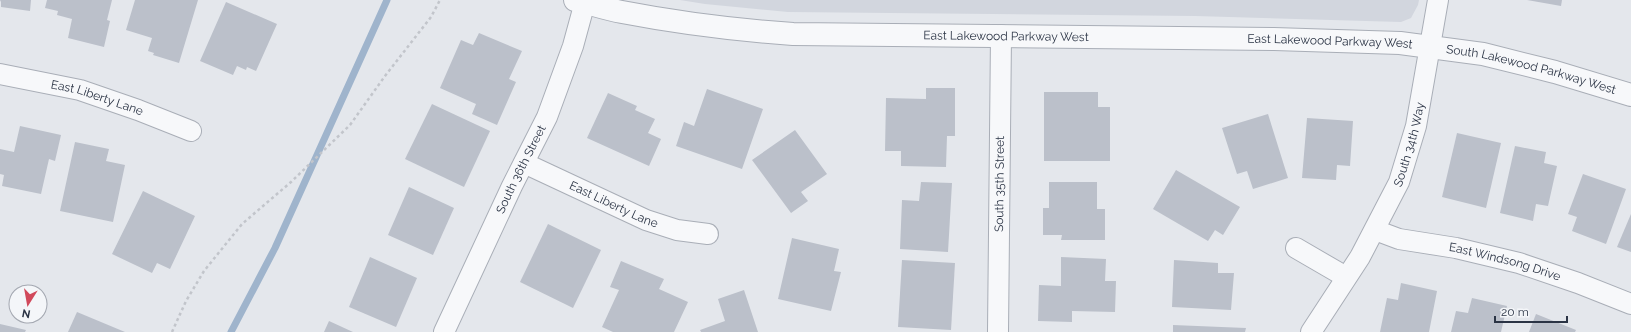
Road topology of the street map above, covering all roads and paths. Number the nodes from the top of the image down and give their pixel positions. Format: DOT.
graph roads {
  1 [pos="440,0"];
  2 [pos="1438,0"];
  3 [pos="580,1"];
  4 [pos="1001,35"];
  5 [pos="1430,47"];
  6 [pos="0,74"];
  7 [pos="1631,96"];
  8 [pos="191,131"];
  9 [pos="524,163"];
  10 [pos="1375,230"];
  11 [pos="708,234"];
  12 [pos="1296,248"];
  13 [pos="1346,277"];
  14 [pos="1631,304"];
  15 [pos="173,332"];
  16 [pos="444,332"];
  17 [pos="998,332"];
  18 [pos="1311,332"];
  1 -- 15 [label="path"];
  2 -- 5 [label="street, South 34th Way"];
  3 -- 4 [label="street, East Lakewood Parkway West"];
  3 -- 9 [label="street, South 36th Street"];
  4 -- 5 [label="street, East Lakewood Parkway West"];
  4 -- 17 [label="street, South 35th Street"];
  5 -- 7 [label="street, South Lakewood Parkway West"];
  5 -- 10 [label="street, South 34th Way"];
  6 -- 8 [label="street, East Liberty Lane"];
  9 -- 11 [label="street, East Liberty Lane"];
  9 -- 16 [label="street, South 36th Street"];
  10 -- 13 [label="street, South 34th Way"];
  10 -- 14 [label="street, East Windsong Drive"];
  12 -- 13 [label="street"];
  13 -- 18 [label="street, South 34th Way"];
}
